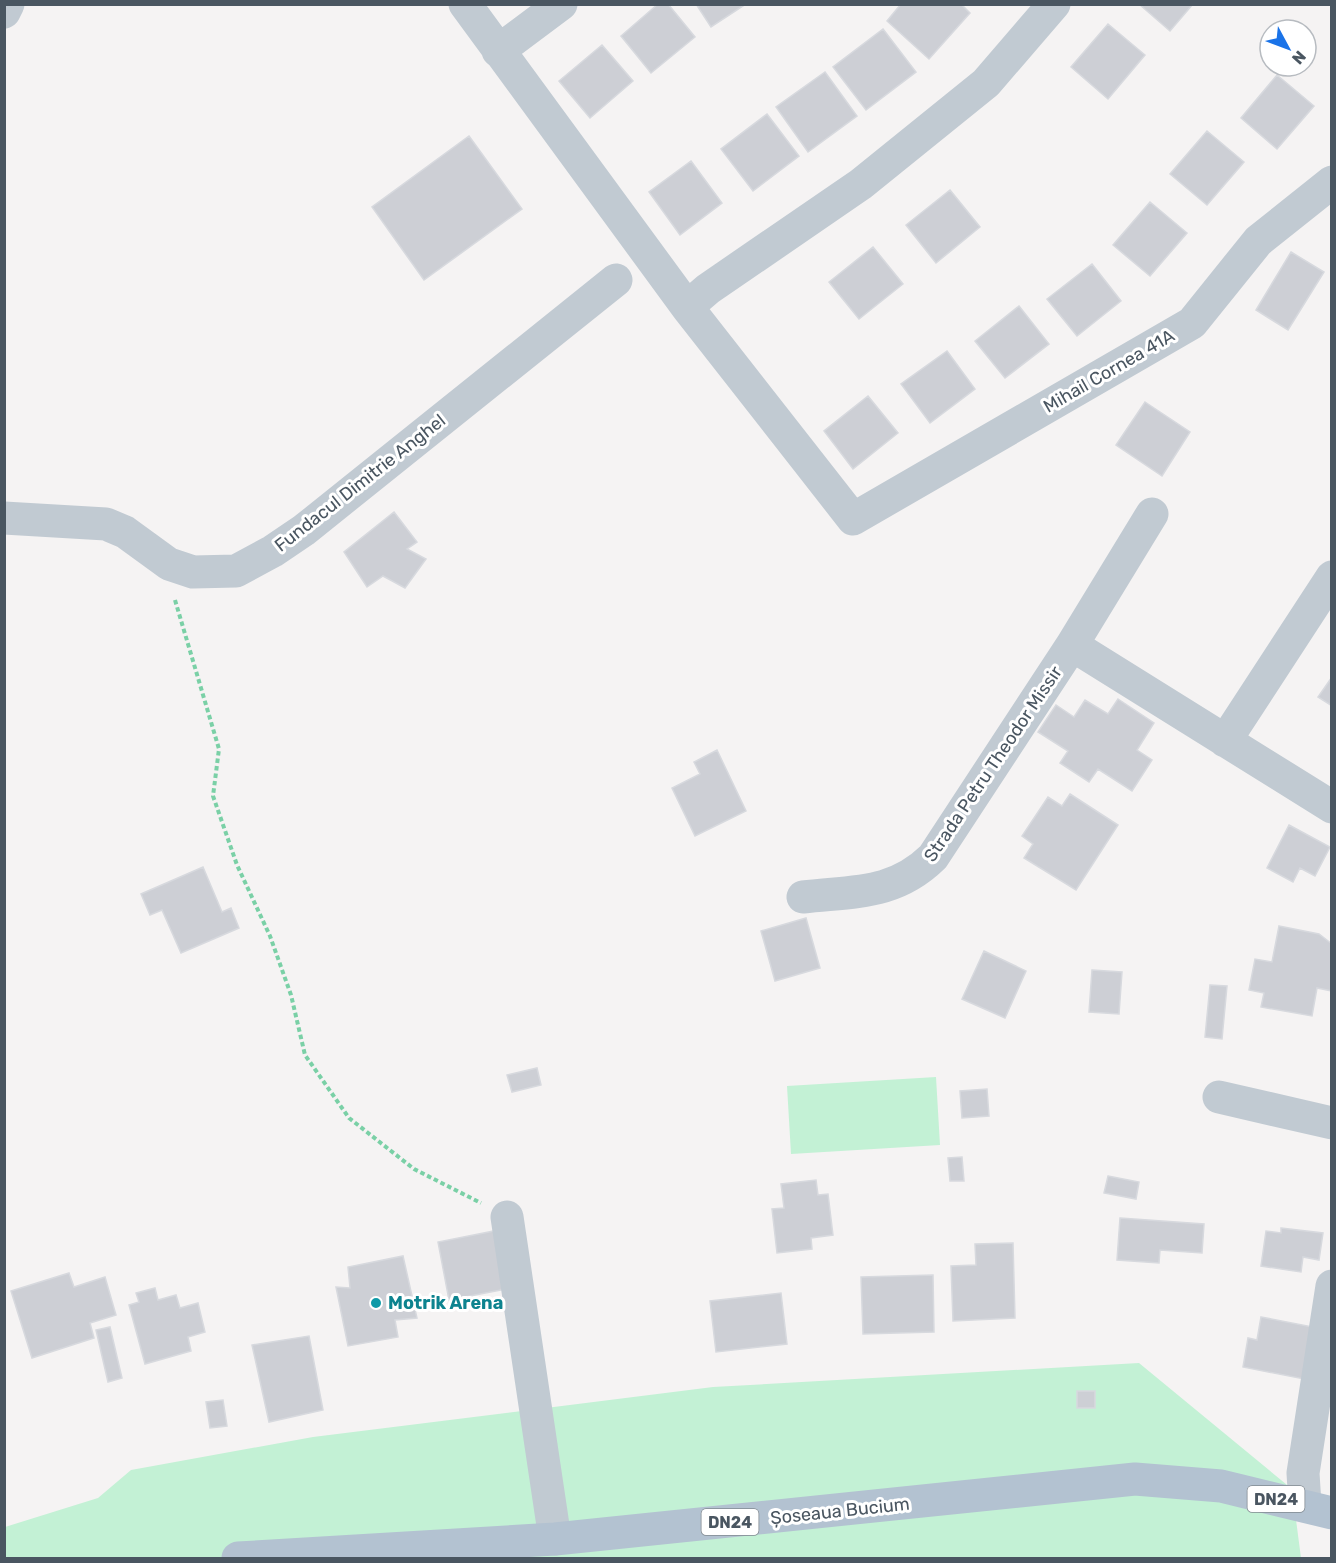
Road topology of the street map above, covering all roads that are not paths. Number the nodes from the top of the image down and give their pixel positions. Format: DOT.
graph roads {
  1 [pos="8,4"];
  2 [pos="465,4"];
  3 [pos="561,4"];
  4 [pos="1054,4"];
  5 [pos="4,12"];
  6 [pos="498,51"];
  7 [pos="1332,182"];
  8 [pos="616,280"];
  9 [pos="687,307"];
  10 [pos="1152,514"];
  11 [pos="4,518"];
  12 [pos="1332,577"];
  13 [pos="1072,645"];
  14 [pos="1225,741"];
  15 [pos="1332,807"];
  16 [pos="803,897"];
  17 [pos="1219,1097"];
  18 [pos="1332,1123"];
  19 [pos="507,1217"];
  20 [pos="1332,1286"];
  21 [pos="1318,1509"];
  22 [pos="555,1539"];
  23 [pos="238,1558"];
  1 -- 5 [label="street"];
  2 -- 6 [label="street"];
  3 -- 6 [label="street"];
  4 -- 9 [label="street"];
  6 -- 9 [label="street"];
  7 -- 9 [label="street, Mihail Cornea 41A"];
  8 -- 11 [label="street, Fundacul Dimitrie Anghel"];
  10 -- 13 [label="street, Strada Petru Theodor Missir"];
  12 -- 14 [label="street"];
  13 -- 14 [label="street, Strada Petru Theodor Missir"];
  13 -- 16 [label="street, Strada Petru Theodor Missir"];
  14 -- 15 [label="street, Strada Petru Theodor Missir"];
  17 -- 18 [label="street"];
  19 -- 22 [label="street"];
  20 -- 21 [label="street"];
  21 -- 22 [label="main road, Șoseaua Bucium / DN24"];
  22 -- 23 [label="main road, Șoseaua Bucium / DN24"];
}
